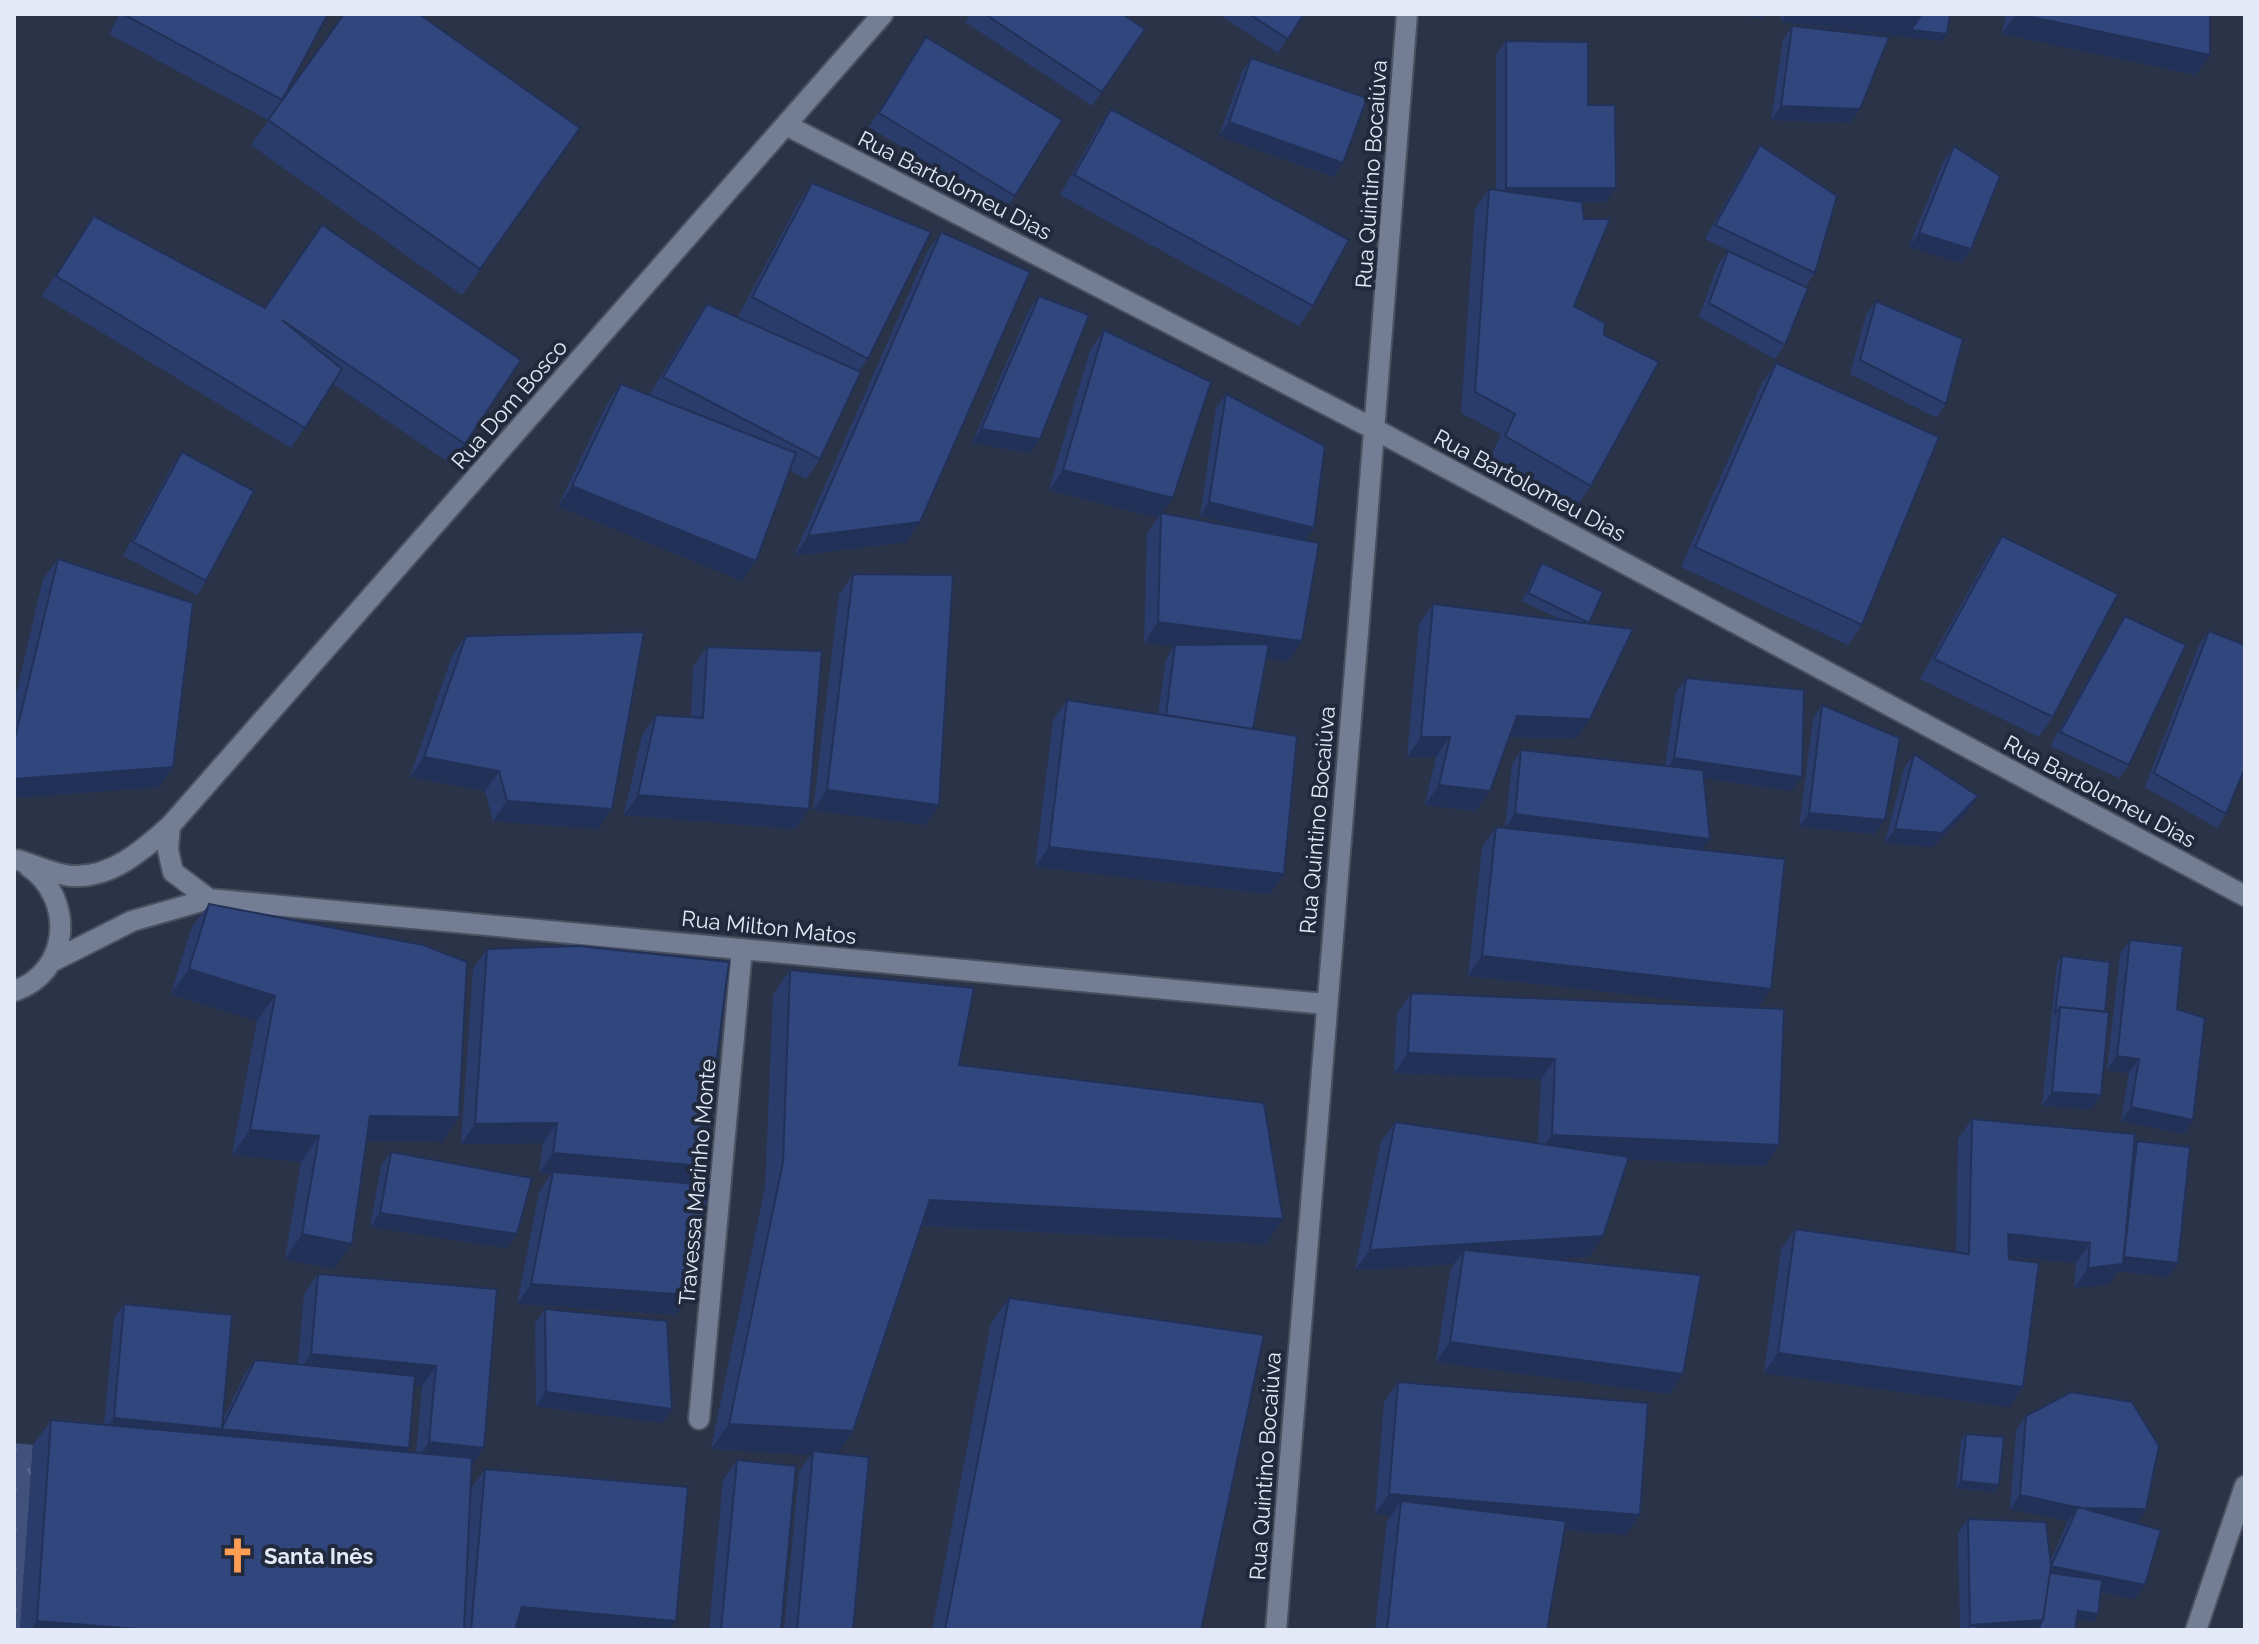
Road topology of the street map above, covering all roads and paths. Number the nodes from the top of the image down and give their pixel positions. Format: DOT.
graph roads {
  1 [pos="883,14"];
  2 [pos="1407,14"];
  3 [pos="786,125"];
  4 [pos="1376,430"];
  5 [pos="170,826"];
  6 [pos="16,859"];
  7 [pos="2245,896"];
  8 [pos="209,899"];
  9 [pos="742,949"];
  10 [pos="53,961"];
  11 [pos="20,989"];
  12 [pos="14,1004"];
  13 [pos="1325,1004"];
  14 [pos="699,1419"];
  15 [pos="2245,1486"];
  16 [pos="1276,1630"];
  17 [pos="2196,1630"];
  1 -- 3 [label="street, Rua Dom Bosco"];
  2 -- 4 [label="street, Rua Quintino Bocaiúva"];
  3 -- 4 [label="street, Rua Bartolomeu Dias"];
  3 -- 5 [label="street, Rua Dom Bosco"];
  4 -- 7 [label="street, Rua Bartolomeu Dias"];
  4 -- 13 [label="street, Rua Quintino Bocaiúva"];
  5 -- 6 [label="street, Rua Dom Bosco"];
  5 -- 8 [label="street"];
  6 -- 10 [label="street"];
  8 -- 9 [label="street, Rua Milton Matos"];
  8 -- 10 [label="street, Rua Milton Matos"];
  9 -- 13 [label="street, Rua Milton Matos"];
  9 -- 14 [label="street, Travessa Marinho Monte"];
  10 -- 11 [label="street, Rua Milton Matos"];
  11 -- 12 [label="street, Rua Milton Matos"];
  13 -- 16 [label="street, Rua Quintino Bocaiúva"];
  15 -- 17 [label="street"];
}
